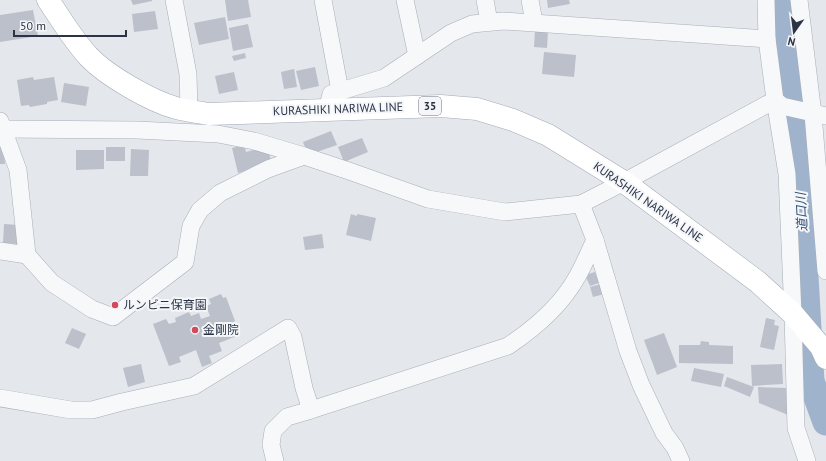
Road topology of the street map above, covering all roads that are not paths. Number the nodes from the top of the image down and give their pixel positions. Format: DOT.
graph roads {
  1 [pos="48,0"];
  2 [pos="174,0"];
  3 [pos="323,0"];
  4 [pos="405,0"];
  5 [pos="485,0"];
  6 [pos="530,0"];
  7 [pos="766,0"];
  8 [pos="799,0"];
  9 [pos="489,22"];
  10 [pos="534,22"];
  11 [pos="767,39"];
  12 [pos="416,56"];
  13 [pos="340,91"];
  14 [pos="779,103"];
  15 [pos="189,110"];
  16 [pos="327,110"];
  17 [pos="254,112"];
  18 [pos="814,113"];
  19 [pos="1,126"];
  20 [pos="254,141"];
  21 [pos="304,156"];
  22 [pos="624,182"];
  23 [pos="581,204"];
  24 [pos="595,240"];
  25 [pos="0,250"];
  26 [pos="27,255"];
  27 [pos="826,271"];
  28 [pos="793,314"];
  29 [pos="824,353"];
  30 [pos="0,398"];
  31 [pos="311,410"];
  32 [pos="275,461"];
  33 [pos="681,461"];
  34 [pos="807,461"];
  1 -- 15 [label="main road, KURASHIKI NARIWA LINE / 35"];
  2 -- 15 [label="street"];
  3 -- 13 [label="street"];
  4 -- 12 [label="street"];
  5 -- 9 [label="street"];
  6 -- 10 [label="street"];
  7 -- 11 [label="street"];
  8 -- 18 [label="street"];
  9 -- 10 [label="street"];
  9 -- 12 [label="street"];
  10 -- 11 [label="street"];
  11 -- 14 [label="street"];
  12 -- 13 [label="street"];
  13 -- 16 [label="street"];
  14 -- 18 [label="street"];
  14 -- 22 [label="street"];
  14 -- 28 [label="street"];
  15 -- 17 [label="main road, KURASHIKI NARIWA LINE / 35"];
  16 -- 17 [label="main road, KURASHIKI NARIWA LINE / 35"];
  16 -- 22 [label="main road, KURASHIKI NARIWA LINE / 35"];
  17 -- 20 [label="street"];
  18 -- 27 [label="street"];
  19 -- 20 [label="street"];
  19 -- 26 [label="street"];
  20 -- 21 [label="street"];
  21 -- 23 [label="street"];
  21 -- 26 [label="street"];
  22 -- 23 [label="street"];
  22 -- 28 [label="main road, KURASHIKI NARIWA LINE / 35"];
  23 -- 24 [label="street"];
  24 -- 31 [label="street"];
  24 -- 33 [label="street"];
  25 -- 26 [label="street"];
  28 -- 29 [label="main road, KURASHIKI NARIWA LINE / 35"];
  28 -- 34 [label="street"];
  30 -- 31 [label="street"];
  31 -- 32 [label="street"];
}
